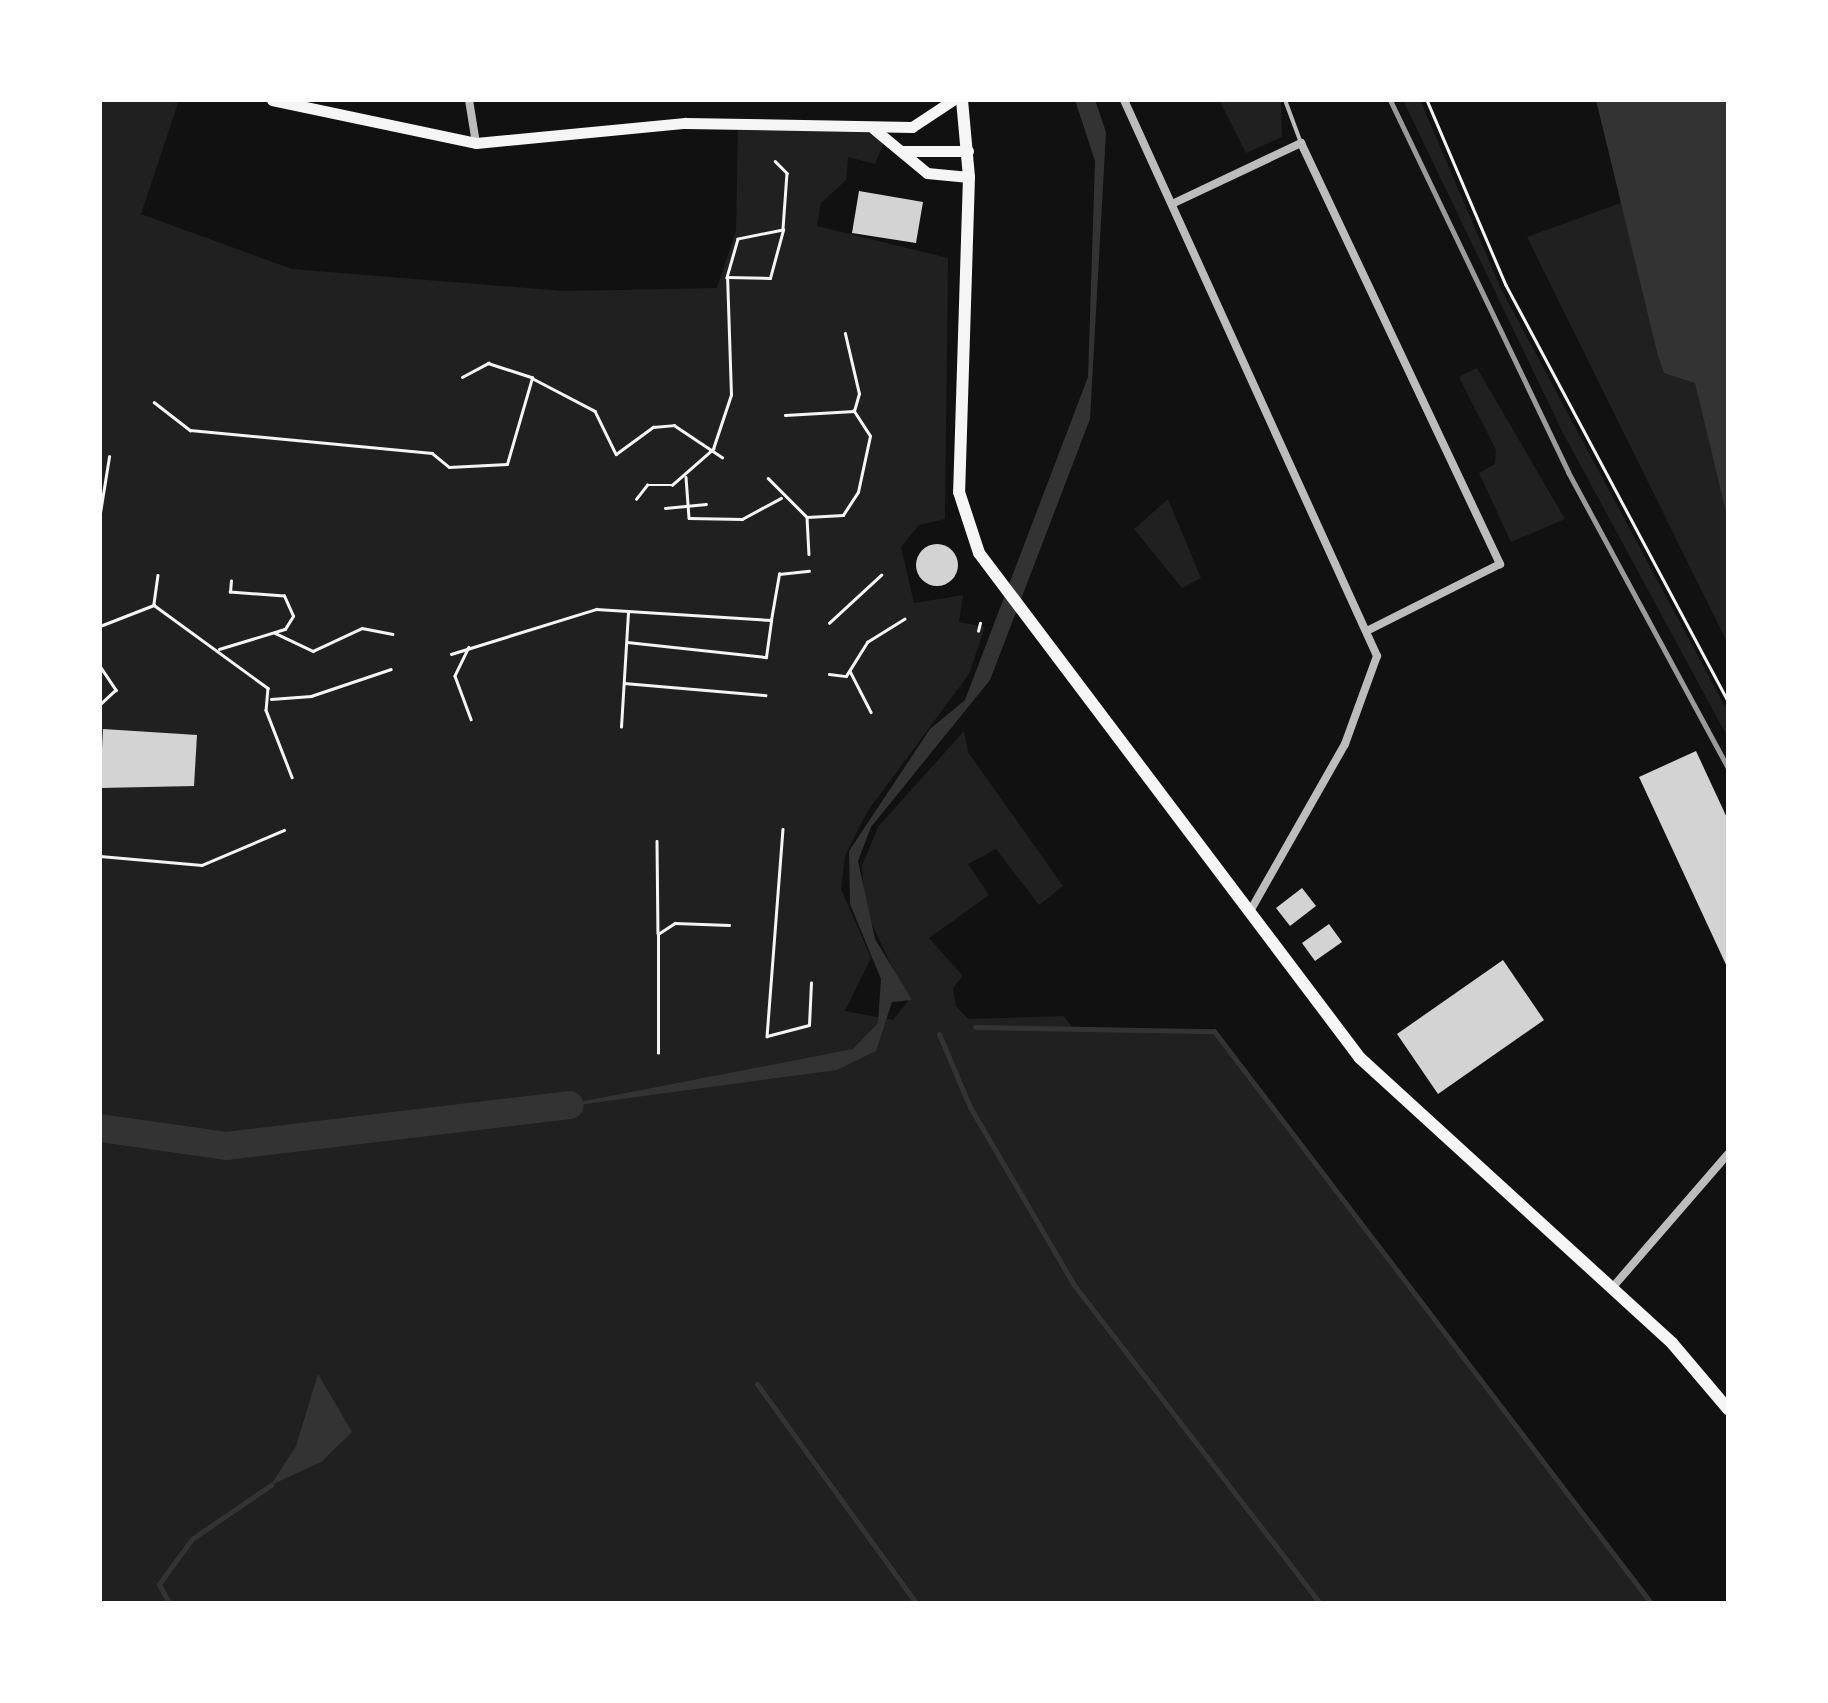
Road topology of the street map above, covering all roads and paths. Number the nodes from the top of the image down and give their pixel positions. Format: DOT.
graph roads {
  1 [pos="272,100"];
  2 [pos="470,100"];
  3 [pos="953,100"];
  4 [pos="962,100"];
  5 [pos="1124,100"];
  6 [pos="1285,100"];
  7 [pos="1427,100"];
  8 [pos="870,127"];
  9 [pos="476,143"];
  10 [pos="1301,143"];
  11 [pos="904,150"];
  12 [pos="968,151"];
  13 [pos="774,161"];
  14 [pos="969,178"];
  15 [pos="1172,204"];
  16 [pos="783,230"];
  17 [pos="727,277"];
  18 [pos="844,334"];
  19 [pos="462,377"];
  20 [pos="532,378"];
  21 [pos="154,402"];
  22 [pos="854,412"];
  23 [pos="785,415"];
  24 [pos="713,449"];
  25 [pos="108,457"];
  26 [pos="722,457"];
  27 [pos="686,474"];
  28 [pos="768,478"];
  29 [pos="781,498"];
  30 [pos="636,499"];
  31 [pos="706,504"];
  32 [pos="688,505"];
  33 [pos="665,508"];
  34 [pos="100,513"];
  35 [pos="807,517"];
  36 [pos="808,554"];
  37 [pos="809,571"];
  38 [pos="158,575"];
  39 [pos="881,575"];
  40 [pos="231,580"];
  41 [pos="154,605"];
  42 [pos="628,613"];
  43 [pos="904,619"];
  44 [pos="772,620"];
  45 [pos="829,623"];
  46 [pos="980,623"];
  47 [pos="100,626"];
  48 [pos="1369,630"];
  49 [pos="274,631"];
  50 [pos="978,631"];
  51 [pos="392,634"];
  52 [pos="626,642"];
  53 [pos="469,647"];
  54 [pos="217,649"];
  55 [pos="451,654"];
  56 [pos="100,666"];
  57 [pos="390,669"];
  58 [pos="848,670"];
  59 [pos="830,674"];
  60 [pos="624,683"];
  61 [pos="764,696"];
  62 [pos="270,698"];
  63 [pos="1728,702"];
  64 [pos="100,705"];
  65 [pos="871,712"];
  66 [pos="471,719"];
  67 [pos="620,726"];
  68 [pos="292,777"];
  69 [pos="783,829"];
  70 [pos="284,830"];
  71 [pos="657,841"];
  72 [pos="100,856"];
  73 [pos="1250,911"];
  74 [pos="730,925"];
  75 [pos="658,934"];
  76 [pos="811,983"];
  77 [pos="658,1053"];
  78 [pos="1728,1154"];
  79 [pos="1612,1288"];
  80 [pos="1728,1409"];
  1 -- 9 [label="main road"];
  2 -- 9 [label="street"];
  3 -- 8 [label="main road"];
  4 -- 12 [label="highway"];
  5 -- 15 [label="street"];
  6 -- 10 [label="lane"];
  7 -- 63 [label="path"];
  8 -- 9 [label="main road"];
  8 -- 11 [label="main road"];
  10 -- 15 [label="street"];
  10 -- 48 [label="street"];
  11 -- 12 [label="main road"];
  11 -- 14 [label="main road"];
  12 -- 14 [label="highway"];
  13 -- 16 [label="path"];
  14 -- 73 [label="highway"];
  15 -- 48 [label="street"];
  16 -- 17 [label="path"];
  16 -- 17 [label="path"];
  17 -- 24 [label="path"];
  18 -- 22 [label="path"];
  19 -- 20 [label="path"];
  20 -- 21 [label="path"];
  20 -- 24 [label="path"];
  22 -- 23 [label="path"];
  22 -- 35 [label="path"];
  24 -- 26 [label="path"];
  24 -- 27 [label="path"];
  25 -- 34 [label="path"];
  27 -- 30 [label="path"];
  27 -- 32 [label="path"];
  28 -- 29 [label="path"];
  29 -- 32 [label="path"];
  29 -- 35 [label="path"];
  31 -- 32 [label="path"];
  32 -- 33 [label="path"];
  35 -- 36 [label="path"];
  37 -- 44 [label="path"];
  38 -- 41 [label="path"];
  39 -- 45 [label="path"];
  40 -- 49 [label="path"];
  41 -- 47 [label="path"];
  41 -- 54 [label="path"];
  42 -- 44 [label="path"];
  42 -- 52 [label="path"];
  42 -- 53 [label="path"];
  43 -- 58 [label="path"];
  44 -- 52 [label="path"];
  46 -- 50 [label="path"];
  48 -- 73 [label="street"];
  49 -- 51 [label="path"];
  49 -- 54 [label="path"];
  52 -- 60 [label="path"];
  53 -- 55 [label="path"];
  53 -- 66 [label="path"];
  54 -- 62 [label="path"];
  56 -- 64 [label="path"];
  57 -- 62 [label="path"];
  58 -- 59 [label="path"];
  58 -- 65 [label="path"];
  60 -- 61 [label="path"];
  60 -- 67 [label="path"];
  62 -- 68 [label="path"];
  69 -- 76 [label="path"];
  70 -- 72 [label="path"];
  71 -- 75 [label="path"];
  73 -- 79 [label="highway"];
  74 -- 75 [label="path"];
  75 -- 77 [label="path"];
  78 -- 79 [label="street"];
  79 -- 80 [label="highway"];
}
